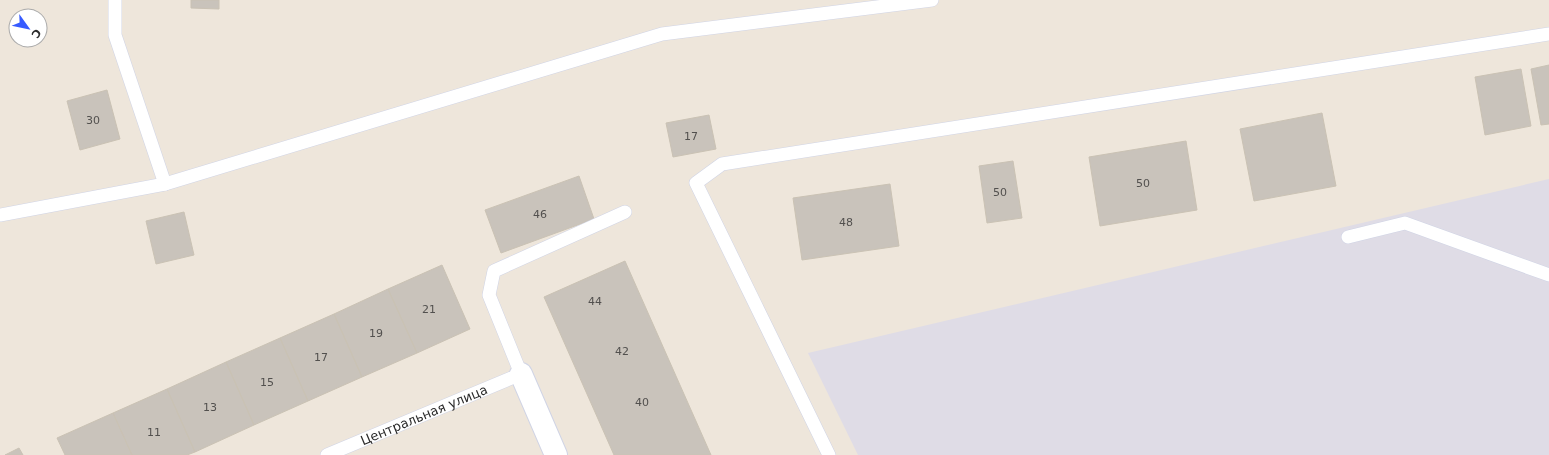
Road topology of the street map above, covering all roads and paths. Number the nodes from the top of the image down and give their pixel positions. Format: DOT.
graph roads {
  1 [pos="115,0"];
  2 [pos="932,0"];
  3 [pos="875,4"];
  4 [pos="1549,34"];
  5 [pos="165,184"];
  6 [pos="625,212"];
  7 [pos="0,215"];
  8 [pos="1348,237"];
  9 [pos="1549,275"];
  10 [pos="521,374"];
  11 [pos="328,455"];
  12 [pos="556,455"];
  13 [pos="829,455"];
  1 -- 5 [label="lane"];
  2 -- 3 [label="lane"];
  3 -- 5 [label="lane"];
  4 -- 13 [label="lane"];
  5 -- 7 [label="lane"];
  6 -- 10 [label="lane"];
  8 -- 9 [label="lane"];
  10 -- 11 [label="lane, Центральная улица"];
  10 -- 12 [label="street"];
}
